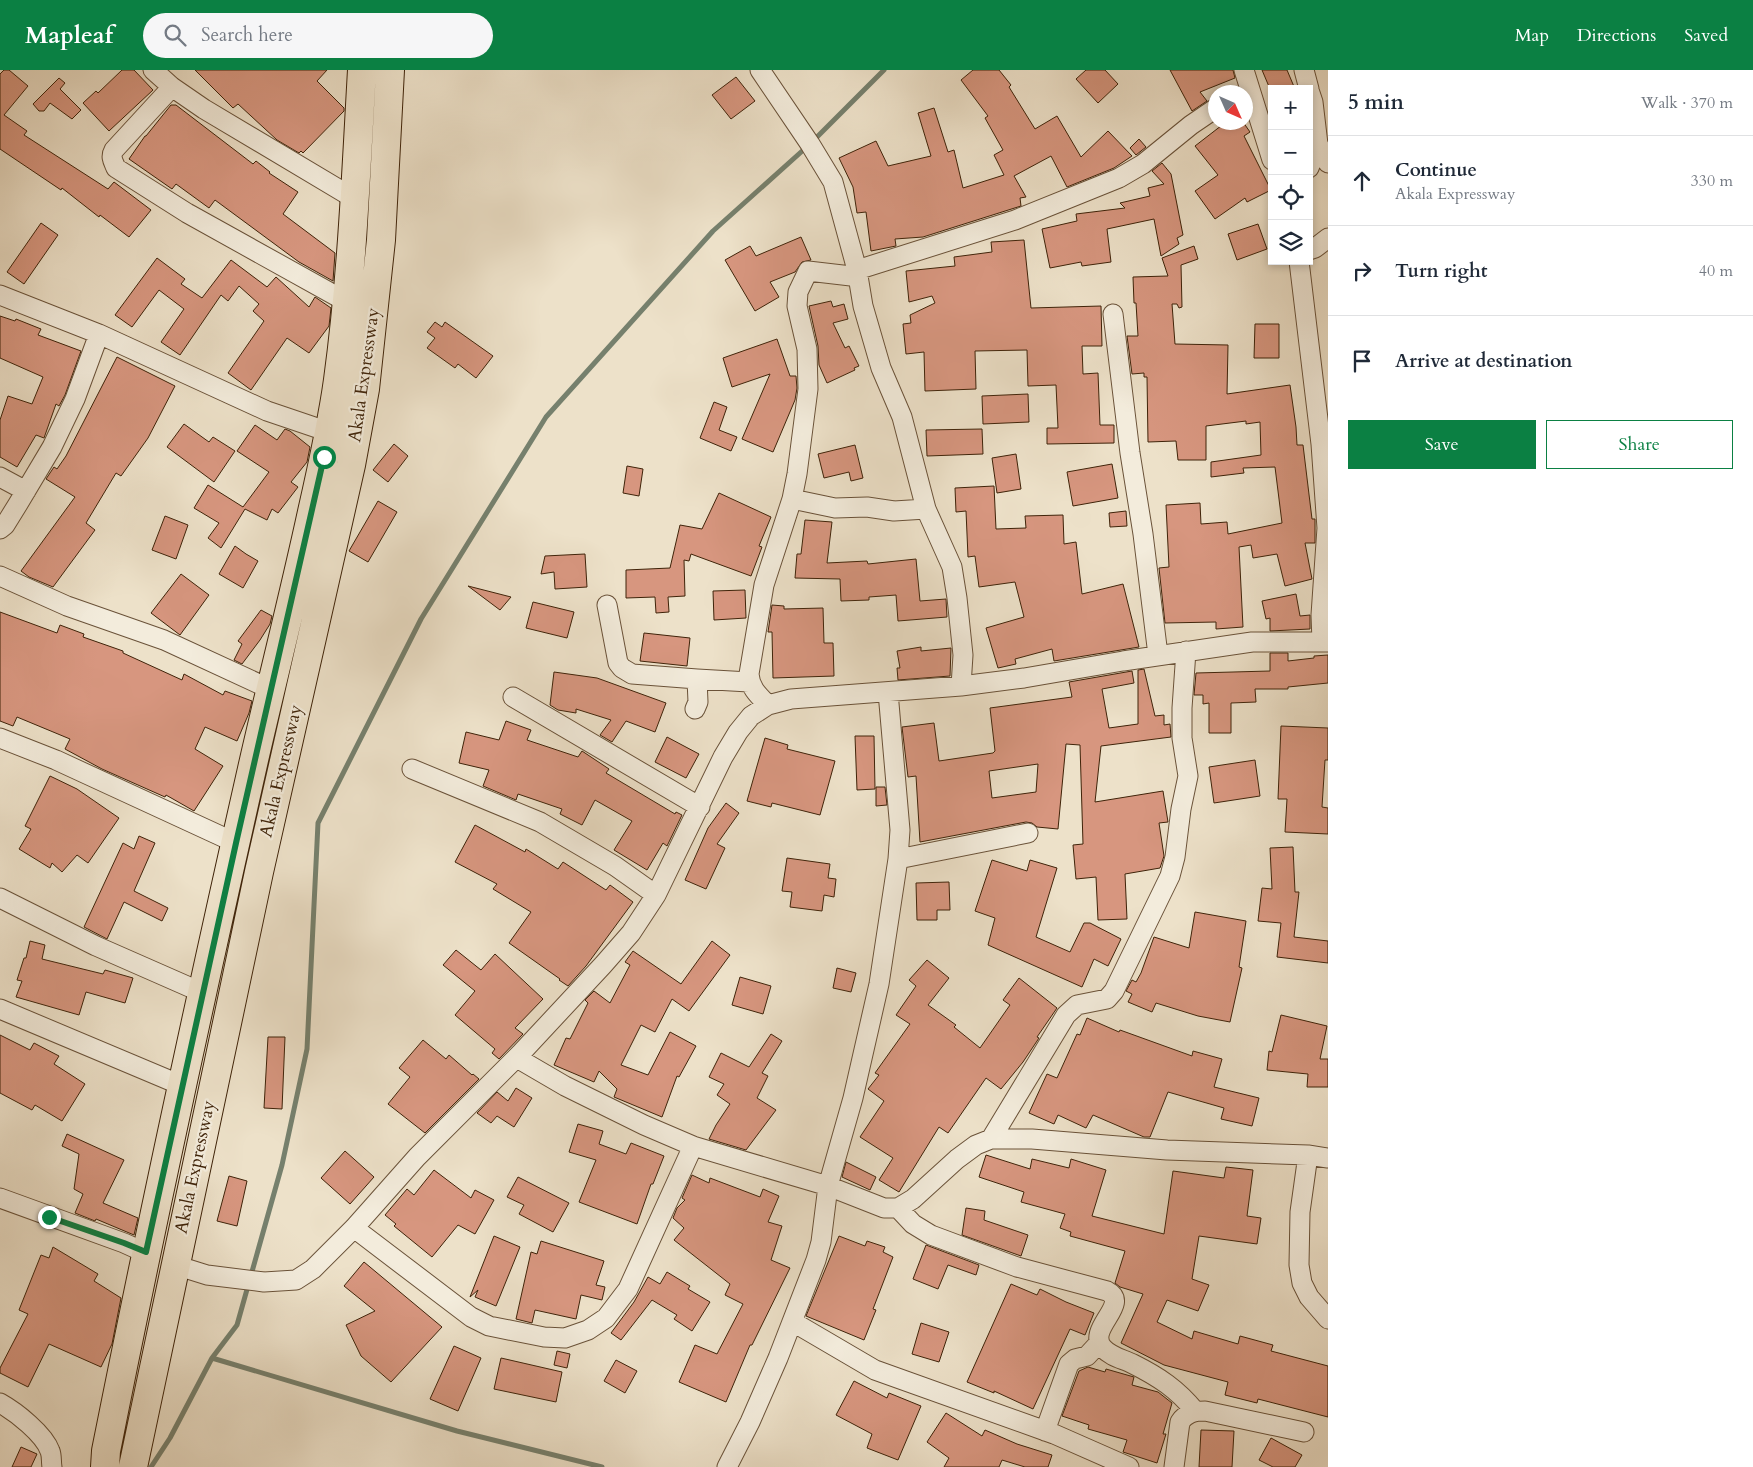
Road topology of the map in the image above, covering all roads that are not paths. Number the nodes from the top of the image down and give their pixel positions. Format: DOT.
graph roads {
  1 [pos="153,70"];
  2 [pos="362,70"];
  3 [pos="390,70"];
  4 [pos="760,70"];
  5 [pos="1244,70"];
  6 [pos="1304,70"];
  7 [pos="1246,85"];
  8 [pos="1308,85"];
  9 [pos="172,87"];
  10 [pos="1313,102"];
  11 [pos="1253,109"];
  12 [pos="1208,113"];
  13 [pos="1318,144"];
  14 [pos="1268,149"];
  15 [pos="1313,157"];
  16 [pos="1328,163"];
  17 [pos="355,199"];
  18 [pos="1328,238"];
  19 [pos="1313,249"];
  20 [pos="1299,265"];
  21 [pos="857,270"];
  22 [pos="0,294"];
  23 [pos="347,302"];
  24 [pos="1112,314"];
  25 [pos="99,334"];
  26 [pos="329,432"];
  27 [pos="0,478"];
  28 [pos="26,491"];
  29 [pos="792,499"];
  30 [pos="926,509"];
  31 [pos="0,529"];
  32 [pos="0,576"];
  33 [pos="607,606"];
  34 [pos="1325,642"];
  35 [pos="1186,651"];
  36 [pos="1158,655"];
  37 [pos="697,679"];
  38 [pos="749,682"];
  39 [pos="961,686"];
  40 [pos="270,689"];
  41 [pos="888,692"];
  42 [pos="513,697"];
  43 [pos="768,705"];
  44 [pos="695,709"];
  45 [pos="0,738"];
  46 [pos="412,768"];
  47 [pos="700,807"];
  48 [pos="1028,833"];
  49 [pos="236,843"];
  50 [pos="898,858"];
  51 [pos="656,895"];
  52 [pos="0,898"];
  53 [pos="203,993"];
  54 [pos="0,1010"];
  55 [pos="195,1030"];
  56 [pos="223,1038"];
  57 [pos="517,1058"];
  58 [pos="183,1086"];
  59 [pos="991,1140"];
  60 [pos="693,1146"];
  61 [pos="1308,1155"];
  62 [pos="1328,1158"];
  63 [pos="828,1186"];
  64 [pos="0,1198"];
  65 [pos="898,1208"];
  66 [pos="354,1228"];
  67 [pos="146,1252"];
  68 [pos="175,1265"];
  69 [pos="1328,1319"];
  70 [pos="793,1322"];
  71 [pos="1099,1344"];
  72 [pos="0,1403"];
  73 [pos="1195,1411"];
  74 [pos="1045,1431"];
  75 [pos="1304,1432"];
  76 [pos="105,1459"];
  77 [pos="133,1462"];
  78 [pos="52,1467"];
  79 [pos="727,1467"];
  80 [pos="1129,1467"];
  81 [pos="1174,1467"];
  1 -- 9 [label="street"];
  2 -- 17 [label="main road, Akala Expressway"];
  3 -- 56 [label="main road, Akala Expressway"];
  4 -- 21 [label="street"];
  5 -- 7 [label="street"];
  6 -- 8 [label="street"];
  9 -- 17 [label="street"];
  9 -- 23 [label="street"];
  10 -- 13 [label="street"];
  11 -- 14 [label="street"];
  12 -- 21 [label="street"];
  13 -- 15 [label="street"];
  13 -- 16 [label="street"];
  17 -- 23 [label="main road, Akala Expressway"];
  18 -- 19 [label="street"];
  20 -- 34 [label="street"];
  21 -- 29 [label="street"];
  21 -- 30 [label="street"];
  22 -- 25 [label="street"];
  23 -- 26 [label="main road, Akala Expressway"];
  24 -- 36 [label="street"];
  25 -- 26 [label="street"];
  25 -- 28 [label="street"];
  26 -- 40 [label="main road, Akala Expressway"];
  27 -- 28 [label="street"];
  28 -- 31 [label="street"];
  29 -- 30 [label="street"];
  29 -- 38 [label="street"];
  30 -- 39 [label="street"];
  32 -- 40 [label="street"];
  33 -- 37 [label="street"];
  34 -- 35 [label="street"];
  35 -- 36 [label="street"];
  35 -- 59 [label="street"];
  36 -- 39 [label="street"];
  37 -- 38 [label="street"];
  37 -- 44 [label="street"];
  38 -- 43 [label="street"];
  39 -- 41 [label="street"];
  40 -- 49 [label="main road, Akala Expressway"];
  41 -- 43 [label="street"];
  41 -- 50 [label="street"];
  42 -- 47 [label="street"];
  43 -- 47 [label="street"];
  45 -- 49 [label="street"];
  46 -- 51 [label="street"];
  47 -- 51 [label="street"];
  48 -- 50 [label="street"];
  49 -- 53 [label="main road, Akala Expressway"];
  50 -- 63 [label="street"];
  51 -- 57 [label="street"];
  52 -- 53 [label="street"];
  53 -- 55 [label="main road, Akala Expressway"];
  54 -- 58 [label="street"];
  55 -- 56 [label="main road"];
  55 -- 58 [label="main road, Akala Expressway"];
  56 -- 68 [label="main road, Akala Expressway"];
  57 -- 60 [label="street"];
  57 -- 66 [label="street"];
  58 -- 67 [label="main road, Akala Expressway"];
  59 -- 61 [label="street"];
  59 -- 65 [label="street"];
  60 -- 63 [label="street"];
  60 -- 66 [label="street"];
  61 -- 62 [label="street"];
  61 -- 69 [label="street"];
  63 -- 65 [label="street"];
  63 -- 70 [label="street"];
  64 -- 67 [label="street"];
  65 -- 71 [label="street"];
  66 -- 68 [label="street"];
  67 -- 76 [label="main road, Akala Expressway"];
  68 -- 77 [label="main road, Akala Expressway"];
  70 -- 74 [label="street"];
  70 -- 79 [label="street"];
  71 -- 73 [label="street"];
  71 -- 74 [label="street"];
  72 -- 78 [label="street"];
  73 -- 75 [label="street"];
  73 -- 81 [label="street"];
  74 -- 80 [label="street"];
  76 -- 77 [label="main road"];
}
